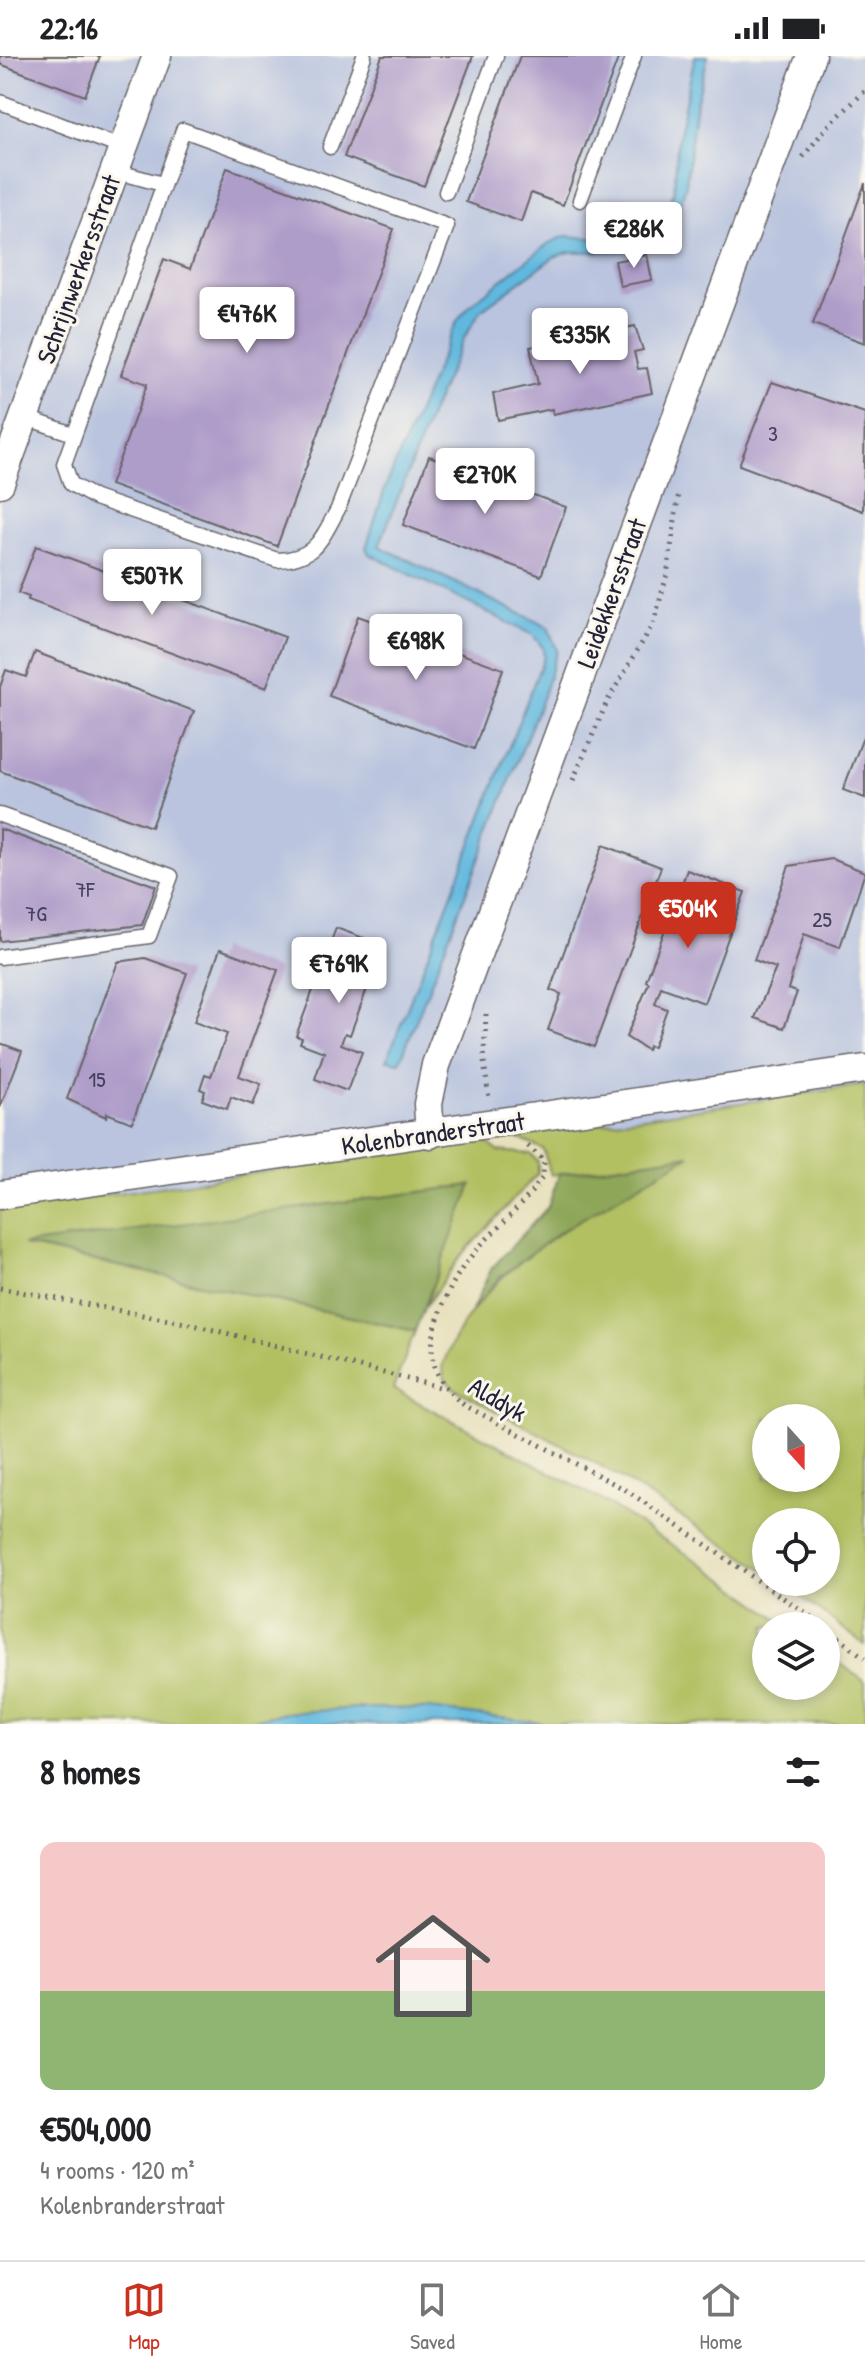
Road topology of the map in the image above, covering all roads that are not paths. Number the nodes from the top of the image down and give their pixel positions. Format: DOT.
graph roads {
  1 [pos="157,56"];
  2 [pos="364,56"];
  3 [pos="496,56"];
  4 [pos="634,56"];
  5 [pos="811,56"];
  6 [pos="0,102"];
  7 [pos="330,147"];
  8 [pos="119,160"];
  9 [pos="162,184"];
  10 [pos="446,192"];
  11 [pos="580,200"];
  12 [pos="24,417"];
  13 [pos="73,434"];
  14 [pos="0,483"];
  15 [pos="0,815"];
  16 [pos="0,957"];
  17 [pos="865,1069"];
  18 [pos="430,1134"];
  19 [pos="0,1195"];
  1 -- 8 [label="street, Schrijnwerkersstraat"];
  2 -- 7 [label="lane"];
  3 -- 10 [label="lane"];
  4 -- 11 [label="lane"];
  5 -- 18 [label="street, Leidekkersstraat"];
  6 -- 8 [label="lane"];
  8 -- 9 [label="lane"];
  8 -- 12 [label="street, Schrijnwerkersstraat"];
  9 -- 13 [label="lane"];
  9 -- 13 [label="lane"];
  12 -- 13 [label="lane"];
  12 -- 14 [label="street, Schrijnwerkersstraat"];
  15 -- 16 [label="lane"];
  17 -- 18 [label="street, Kolenbranderstraat"];
  18 -- 19 [label="street, Kolenbranderstraat"];
}
